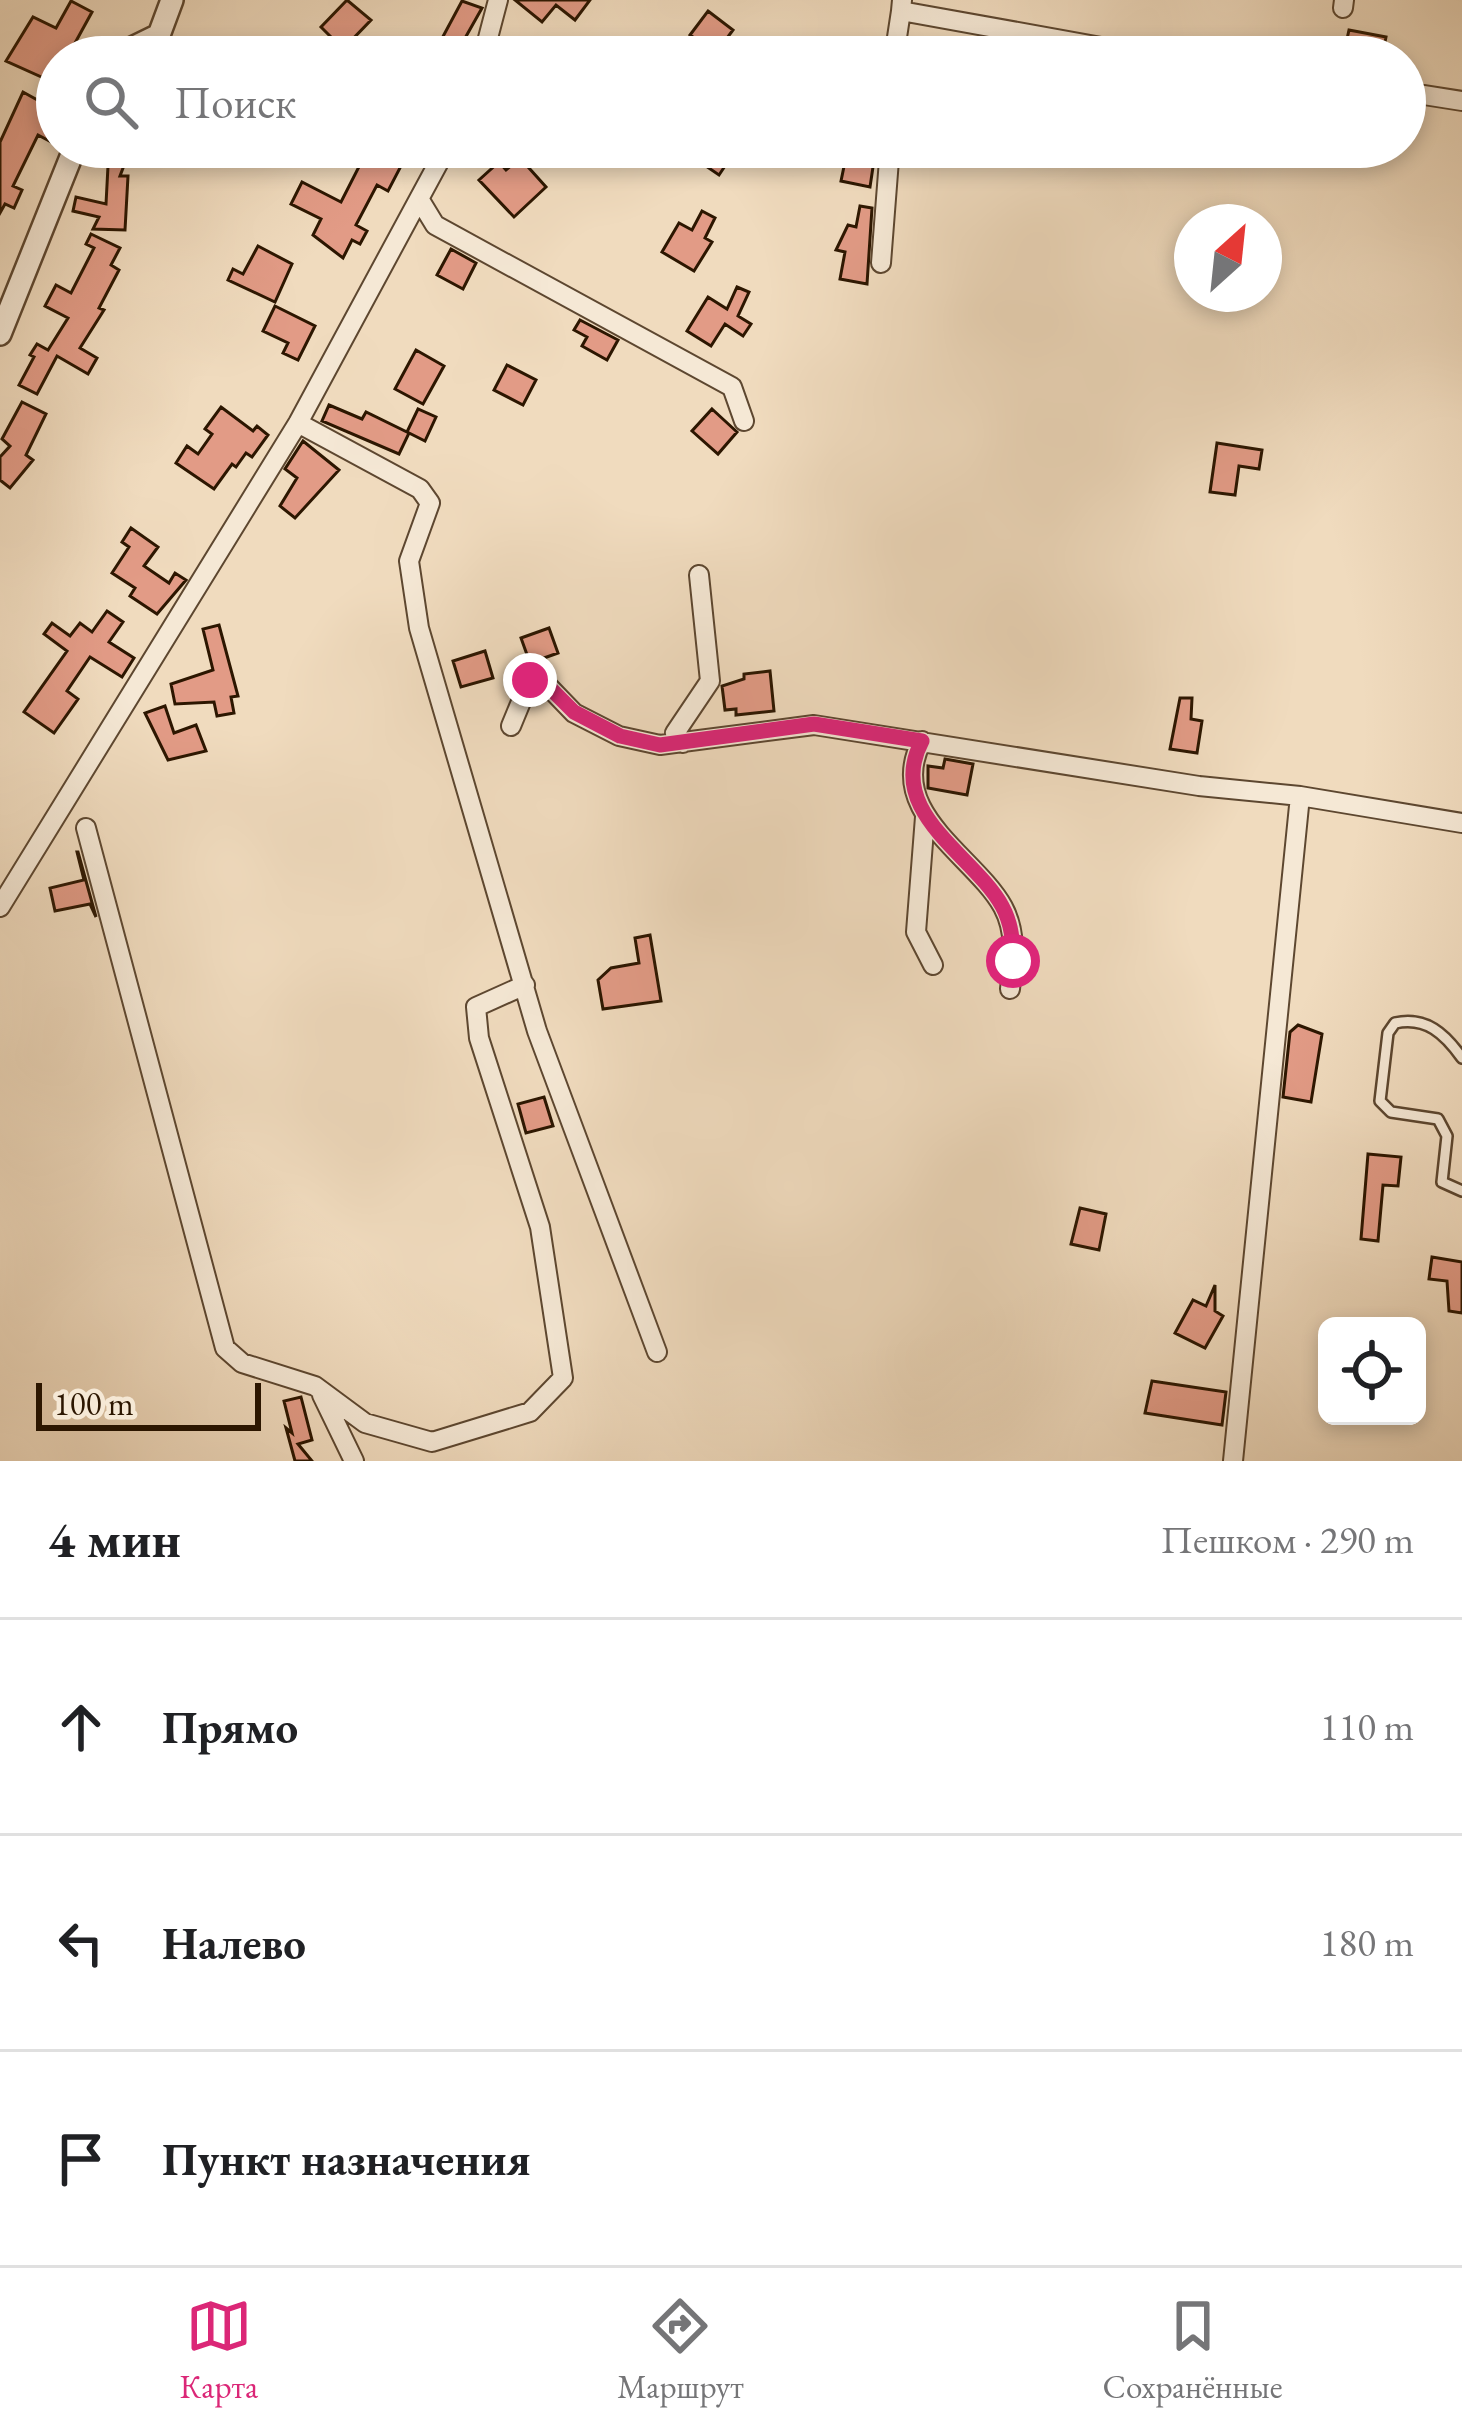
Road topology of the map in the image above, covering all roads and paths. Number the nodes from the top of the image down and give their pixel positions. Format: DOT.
graph roads {
  1 [pos="172,0"];
  2 [pos="498,0"];
  3 [pos="902,6"];
  4 [pos="157,36"];
  5 [pos="489,36"];
  6 [pos="897,36"];
  7 [pos="1050,36"];
  8 [pos="1426,95"];
  9 [pos="1462,101"];
  10 [pos="67,168"];
  11 [pos="437,168"];
  12 [pos="888,168"];
  13 [pos="421,202"];
  14 [pos="881,263"];
  15 [pos="0,334"];
  16 [pos="744,421"];
  17 [pos="298,423"];
  18 [pos="699,575"];
  19 [pos="511,726"];
  20 [pos="922,741"];
  21 [pos="683,743"];
  22 [pos="1300,796"];
  23 [pos="925,817"];
  24 [pos="1462,824"];
  25 [pos="86,828"];
  26 [pos="0,907"];
  27 [pos="932,965"];
  28 [pos="525,986"];
  29 [pos="1010,989"];
  30 [pos="1462,1058"];
  31 [pos="1462,1191"];
  32 [pos="656,1352"];
  33 [pos="322,1394"];
  34 [pos="354,1461"];
  35 [pos="1232,1461"];
  1 -- 4 [label="street"];
  2 -- 5 [label="street"];
  3 -- 6 [label="street"];
  3 -- 7 [label="street"];
  8 -- 9 [label="street"];
  10 -- 15 [label="street"];
  11 -- 13 [label="street"];
  12 -- 14 [label="street"];
  13 -- 16 [label="street"];
  13 -- 17 [label="street"];
  17 -- 26 [label="street"];
  17 -- 28 [label="street"];
  18 -- 21 [label="street"];
  19 -- 21 [label="street"];
  20 -- 21 [label="street"];
  20 -- 22 [label="street"];
  20 -- 23 [label="street"];
  22 -- 24 [label="street"];
  22 -- 35 [label="street"];
  23 -- 27 [label="street"];
  23 -- 29 [label="street"];
  25 -- 33 [label="street"];
  28 -- 32 [label="street"];
  28 -- 33 [label="street"];
  30 -- 31 [label="lane"];
  33 -- 34 [label="street"];
}
